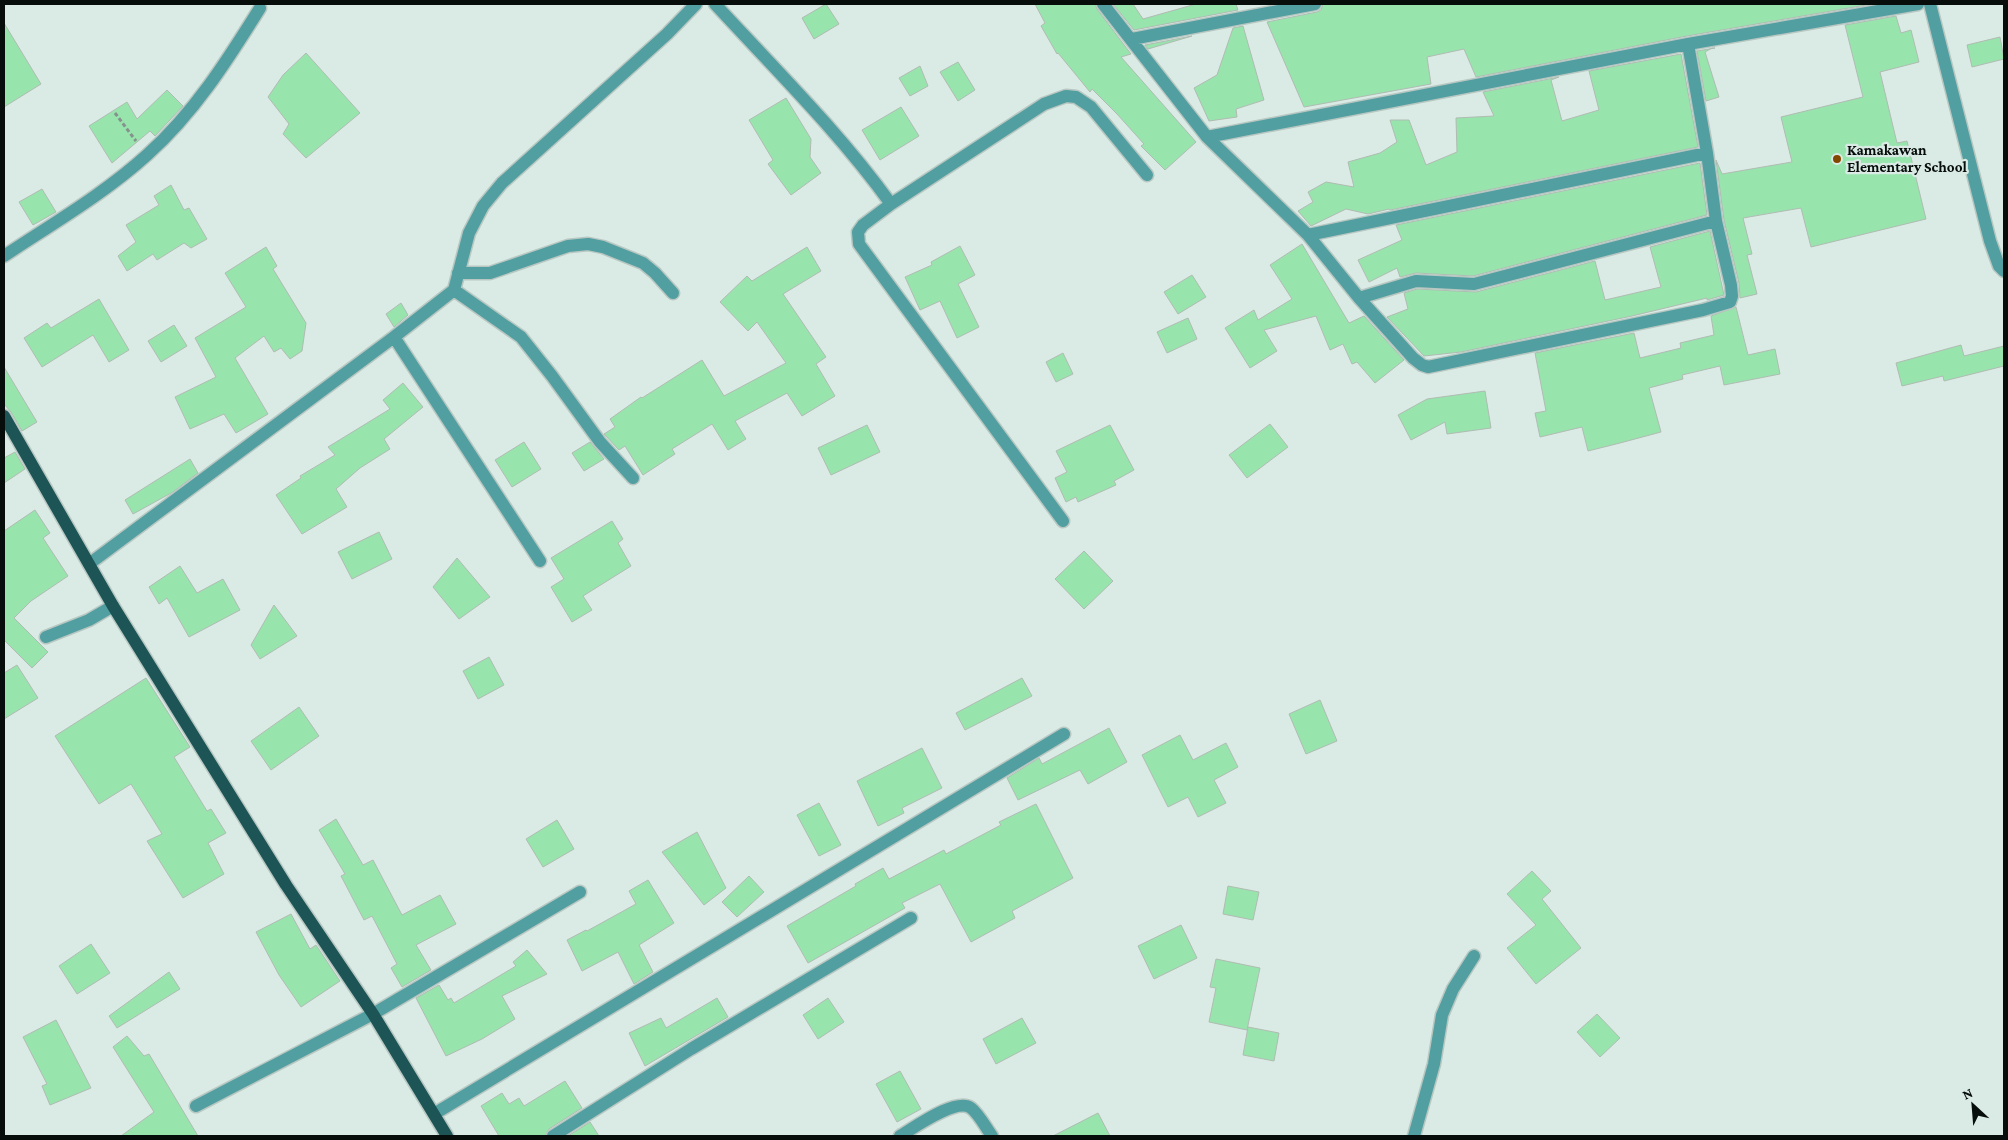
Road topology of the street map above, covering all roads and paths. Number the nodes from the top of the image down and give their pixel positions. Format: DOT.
graph roads {
  1 [pos="696,4"];
  2 [pos="715,4"];
  3 [pos="1104,4"];
  4 [pos="1314,4"];
  5 [pos="1918,4"];
  6 [pos="1930,4"];
  7 [pos="260,8"];
  8 [pos="1132,39"];
  9 [pos="1688,44"];
  10 [pos="115,113"];
  11 [pos="1207,137"];
  12 [pos="1707,153"];
  13 [pos="148,155"];
  14 [pos="1147,175"];
  15 [pos="891,204"];
  16 [pos="1716,221"];
  17 [pos="1308,235"];
  18 [pos="4,256"];
  19 [pos="2004,271"];
  20 [pos="458,274"];
  21 [pos="454,290"];
  22 [pos="673,293"];
  23 [pos="1359,298"];
  24 [pos="394,337"];
  25 [pos="4,416"];
  26 [pos="633,478"];
  27 [pos="1063,521"];
  28 [pos="540,561"];
  29 [pos="89,564"];
  30 [pos="113,606"];
  31 [pos="46,637"];
  32 [pos="1064,734"];
  33 [pos="580,892"];
  34 [pos="911,918"];
  35 [pos="1474,956"];
  36 [pos="373,1014"];
  37 [pos="196,1106"];
  38 [pos="434,1114"];
  39 [pos="448,1136"];
  40 [pos="553,1136"];
  41 [pos="900,1136"];
  42 [pos="992,1136"];
  43 [pos="1414,1136"];
  1 -- 20 [label="street"];
  2 -- 15 [label="street"];
  3 -- 8 [label="street"];
  4 -- 8 [label="street"];
  5 -- 9 [label="street"];
  6 -- 19 [label="street"];
  7 -- 13 [label="street"];
  8 -- 11 [label="street"];
  9 -- 11 [label="street"];
  9 -- 12 [label="street"];
  10 -- 13 [label="path"];
  11 -- 17 [label="street"];
  12 -- 16 [label="street"];
  12 -- 17 [label="street"];
  13 -- 18 [label="street"];
  14 -- 15 [label="street"];
  15 -- 27 [label="street"];
  16 -- 23 [label="street"];
  16 -- 23 [label="street"];
  17 -- 23 [label="street"];
  20 -- 21 [label="street"];
  20 -- 22 [label="street"];
  21 -- 24 [label="street"];
  21 -- 26 [label="street"];
  24 -- 28 [label="street"];
  24 -- 29 [label="street"];
  25 -- 29 [label="main road"];
  29 -- 30 [label="main road"];
  30 -- 31 [label="street"];
  30 -- 36 [label="main road"];
  32 -- 38 [label="street"];
  33 -- 36 [label="street"];
  34 -- 40 [label="street"];
  35 -- 43 [label="street"];
  36 -- 37 [label="street"];
  36 -- 38 [label="main road"];
  38 -- 39 [label="main road"];
  41 -- 42 [label="street"];
}
